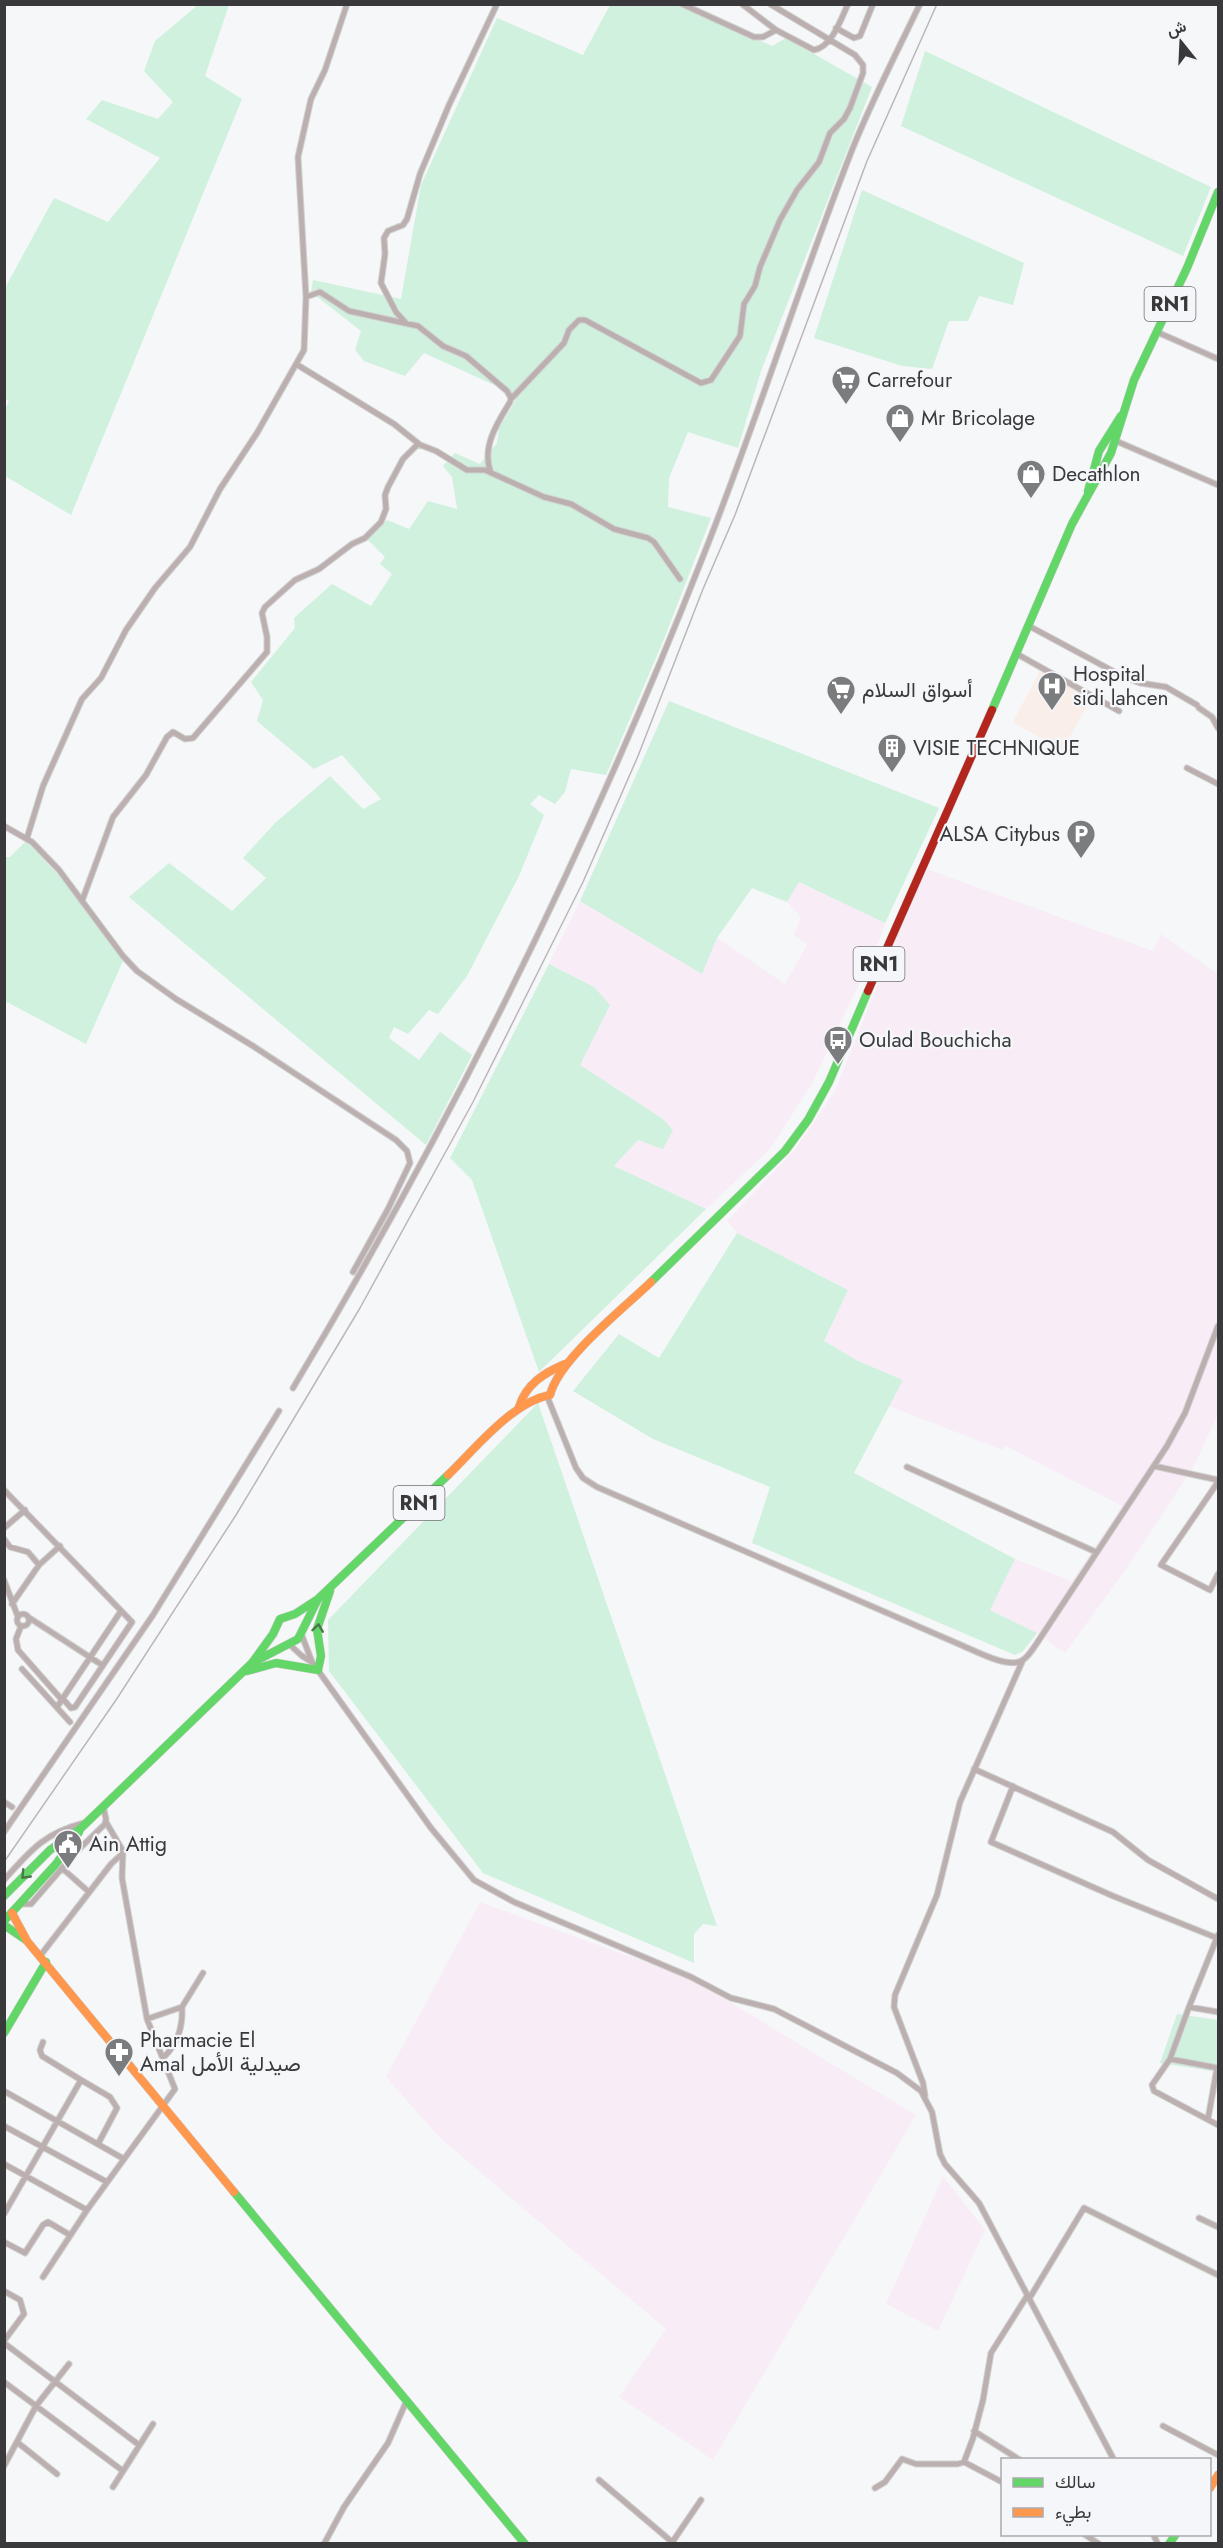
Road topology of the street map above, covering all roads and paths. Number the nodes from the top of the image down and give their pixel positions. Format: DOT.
graph roads {
  1 [pos="347,4"];
  2 [pos="497,4"];
  3 [pos="682,4"];
  4 [pos="742,4"];
  5 [pos="770,4"];
  6 [pos="848,4"];
  7 [pos="873,4"];
  8 [pos="920,4"];
  9 [pos="836,28"];
  10 [pos="776,30"];
  11 [pos="828,40"];
  12 [pos="1218,192"];
  13 [pos="306,297"];
  14 [pos="392,304"];
  15 [pos="391,321"];
  16 [pos="405,322"];
  17 [pos="1157,332"];
  18 [pos="1218,359"];
  19 [pos="296,364"];
  20 [pos="511,399"];
  21 [pos="1121,416"];
  22 [pos="1106,436"];
  23 [pos="1116,441"];
  24 [pos="419,444"];
  25 [pos="1096,459"];
  26 [pos="1104,464"];
  27 [pos="491,473"];
  28 [pos="1218,485"];
  29 [pos="1088,492"];
  30 [pos="680,579"];
  31 [pos="1029,626"];
  32 [pos="1017,654"];
  33 [pos="1119,711"];
  34 [pos="1218,728"];
  35 [pos="1187,768"];
  36 [pos="1218,784"];
  37 [pos="4,826"];
  38 [pos="27,838"];
  39 [pos="82,901"];
  40 [pos="353,1272"];
  41 [pos="1218,1326"];
  42 [pos="565,1364"];
  43 [pos="544,1376"];
  44 [pos="553,1383"];
  45 [pos="532,1386"];
  46 [pos="293,1388"];
  47 [pos="543,1397"];
  48 [pos="519,1407"];
  49 [pos="279,1411"];
  50 [pos="1154,1466"];
  51 [pos="907,1467"];
  52 [pos="1218,1481"];
  53 [pos="4,1490"];
  54 [pos="25,1510"];
  55 [pos="4,1516"];
  56 [pos="11,1522"];
  57 [pos="4,1528"];
  58 [pos="4,1539"];
  59 [pos="60,1546"];
  60 [pos="1096,1552"];
  61 [pos="39,1565"];
  62 [pos="1218,1574"];
  63 [pos="4,1580"];
  64 [pos="331,1588"];
  65 [pos="318,1599"];
  66 [pos="12,1604"];
  67 [pos="121,1611"];
  68 [pos="18,1617"];
  69 [pos="28,1617"];
  70 [pos="289,1617"];
  71 [pos="21,1626"];
  72 [pos="274,1630"];
  73 [pos="301,1632"];
  74 [pos="288,1644"];
  75 [pos="90,1657"];
  76 [pos="1023,1660"];
  77 [pos="312,1662"];
  78 [pos="252,1663"];
  79 [pos="102,1665"];
  80 [pos="22,1669"];
  81 [pos="318,1670"];
  82 [pos="242,1673"];
  83 [pos="62,1699"];
  84 [pos="57,1707"];
  85 [pos="70,1722"];
  86 [pos="974,1769"];
  87 [pos="1013,1786"];
  88 [pos="4,1802"];
  89 [pos="103,1806"];
  90 [pos="12,1807"];
  91 [pos="88,1821"];
  92 [pos="106,1822"];
  93 [pos="80,1829"];
  94 [pos="4,1832"];
  95 [pos="123,1853"];
  96 [pos="27,1854"];
  97 [pos="44,1856"];
  98 [pos="60,1866"];
  99 [pos="4,1880"];
  100 [pos="89,1892"];
  101 [pos="4,1896"];
  102 [pos="1218,1899"];
  103 [pos="8,1916"];
  104 [pos="4,1926"];
  105 [pos="1218,1936"];
  106 [pos="27,1941"];
  107 [pos="43,1959"];
  108 [pos="203,1973"];
  109 [pos="182,2007"];
  110 [pos="1190,2007"];
  111 [pos="1218,2012"];
  112 [pos="147,2019"];
  113 [pos="4,2033"];
  114 [pos="43,2042"];
  115 [pos="163,2058"];
  116 [pos="1170,2059"];
  117 [pos="1218,2068"];
  118 [pos="81,2080"];
  119 [pos="4,2091"];
  120 [pos="925,2096"];
  121 [pos="162,2107"];
  122 [pos="1208,2119"];
  123 [pos="59,2121"];
  124 [pos="1218,2125"];
  125 [pos="4,2126"];
  126 [pos="98,2144"];
  127 [pos="44,2148"];
  128 [pos="124,2159"];
  129 [pos="4,2164"];
  130 [pos="27,2176"];
  131 [pos="107,2182"];
  132 [pos="87,2210"];
  133 [pos="4,2214"];
  134 [pos="1199,2218"];
  135 [pos="1218,2227"];
  136 [pos="70,2235"];
  137 [pos="4,2242"];
  138 [pos="1218,2275"];
  139 [pos="43,2277"];
  140 [pos="4,2291"];
  141 [pos="1028,2297"];
  142 [pos="4,2342"];
  143 [pos="69,2364"];
  144 [pos="55,2381"];
  145 [pos="5,2384"];
  146 [pos="407,2400"];
  147 [pos="36,2406"];
  148 [pos="153,2424"];
  149 [pos="1163,2426"];
  150 [pos="974,2432"];
  151 [pos="17,2442"];
  152 [pos="139,2445"];
  153 [pos="1218,2455"];
  154 [pos="6,2457"];
  155 [pos="1017,2458"];
  156 [pos="1113,2458"];
  157 [pos="964,2462"];
  158 [pos="4,2466"];
  159 [pos="123,2471"];
  160 [pos="57,2474"];
  161 [pos="599,2480"];
  162 [pos="1001,2481"];
  163 [pos="113,2487"];
  164 [pos="875,2488"];
  165 [pos="701,2500"];
  166 [pos="1086,2536"];
  167 [pos="672,2543"];
  168 [pos="324,2544"];
  169 [pos="525,2544"];
  170 [pos="1099,2544"];
  1 -- 13 [label="street"];
  2 -- 14 [label="street"];
  3 -- 10 [label="street"];
  4 -- 10 [label="street"];
  5 -- 11 [label="street"];
  6 -- 9 [label="street"];
  7 -- 9 [label="street"];
  8 -- 46 [label="street"];
  9 -- 11 [label="street"];
  10 -- 11 [label="street"];
  11 -- 20 [label="street"];
  12 -- 17 [label="main road, RN1"];
  13 -- 15 [label="street"];
  13 -- 19 [label="street"];
  14 -- 15 [label="street"];
  14 -- 16 [label="street"];
  15 -- 16 [label="street"];
  16 -- 20 [label="street"];
  17 -- 18 [label="street"];
  17 -- 21 [label="main road, RN1"];
  19 -- 24 [label="street"];
  19 -- 38 [label="street"];
  20 -- 27 [label="street"];
  21 -- 22 [label="main road, RN1"];
  21 -- 23 [label="main road, RN1"];
  22 -- 23 [label="main road"];
  22 -- 25 [label="main road, RN1"];
  23 -- 26 [label="main road, RN1"];
  23 -- 28 [label="street"];
  24 -- 27 [label="street"];
  24 -- 39 [label="street"];
  25 -- 26 [label="main road"];
  25 -- 29 [label="main road, RN1"];
  26 -- 29 [label="main road, RN1"];
  27 -- 30 [label="street"];
  29 -- 31 [label="main road, RN1"];
  31 -- 32 [label="main road, RN1"];
  31 -- 34 [label="street"];
  32 -- 33 [label="street"];
  32 -- 42 [label="main road, RN1"];
  35 -- 36 [label="street"];
  37 -- 38 [label="street"];
  38 -- 39 [label="street"];
  39 -- 40 [label="street"];
  41 -- 50 [label="street"];
  42 -- 43 [label="main road, RN1"];
  42 -- 44 [label="main road, RN1"];
  43 -- 44 [label="main road"];
  43 -- 45 [label="main road"];
  44 -- 47 [label="main road"];
  45 -- 47 [label="main road"];
  45 -- 48 [label="main road, RN1"];
  47 -- 48 [label="main road, RN1"];
  47 -- 76 [label="street"];
  48 -- 64 [label="main road, RN1"];
  49 -- 94 [label="street"];
  50 -- 52 [label="street"];
  50 -- 60 [label="street"];
  51 -- 60 [label="street"];
  52 -- 62 [label="street"];
  53 -- 54 [label="street"];
  54 -- 56 [label="street"];
  54 -- 59 [label="street"];
  55 -- 56 [label="street"];
  56 -- 57 [label="street"];
  58 -- 61 [label="street"];
  59 -- 61 [label="street"];
  59 -- 67 [label="street"];
  60 -- 76 [label="street"];
  61 -- 66 [label="street"];
  63 -- 66 [label="street"];
  64 -- 65 [label="main road, RN1"];
  81 -- 64 [label="main road, one-way"];
  65 -- 70 [label="main road, RN1"];
  65 -- 73 [label="main road, RN1"];
  66 -- 68 [label="street"];
  67 -- 75 [label="street"];
  67 -- 79 [label="street"];
  68 -- 69 [label="street"];
  68 -- 71 [label="street"];
  69 -- 71 [label="street"];
  69 -- 75 [label="street"];
  70 -- 72 [label="main road"];
  70 -- 73 [label="main road"];
  71 -- 83 [label="street"];
  72 -- 74 [label="main road"];
  72 -- 78 [label="main road"];
  73 -- 74 [label="main road"];
  73 -- 77 [label="street"];
  74 -- 77 [label="street"];
  74 -- 78 [label="main road"];
  75 -- 79 [label="street"];
  75 -- 83 [label="street"];
  76 -- 86 [label="street"];
  77 -- 81 [label="street"];
  78 -- 82 [label="main road"];
  79 -- 83 [label="street"];
  80 -- 84 [label="street"];
  81 -- 82 [label="main road"];
  81 -- 120 [label="street"];
  82 -- 89 [label="main road"];
  83 -- 84 [label="street"];
  84 -- 85 [label="street"];
  86 -- 87 [label="street"];
  86 -- 120 [label="street"];
  87 -- 102 [label="street"];
  87 -- 105 [label="street"];
  88 -- 90 [label="street"];
  89 -- 91 [label="main road"];
  89 -- 92 [label="street"];
  91 -- 93 [label="main road"];
  91 -- 96 [label="street"];
  92 -- 95 [label="street"];
  92 -- 98 [label="street"];
  93 -- 97 [label="main road"];
  93 -- 98 [label="main road"];
  95 -- 100 [label="street"];
  95 -- 112 [label="street"];
  96 -- 97 [label="street"];
  96 -- 99 [label="street"];
  97 -- 98 [label="main road"];
  97 -- 101 [label="main road, one-way"];
  98 -- 100 [label="street"];
  98 -- 103 [label="main road"];
  100 -- 107 [label="street"];
  103 -- 106 [label="main road"];
  104 -- 106 [label="main road"];
  105 -- 110 [label="street"];
  106 -- 107 [label="main road"];
  107 -- 113 [label="main road"];
  107 -- 121 [label="main road"];
  108 -- 109 [label="street"];
  109 -- 112 [label="street"];
  109 -- 115 [label="street"];
  110 -- 111 [label="street"];
  110 -- 116 [label="street"];
  112 -- 115 [label="street"];
  114 -- 118 [label="street"];
  115 -- 121 [label="street"];
  116 -- 117 [label="street"];
  116 -- 122 [label="street"];
  117 -- 122 [label="street"];
  118 -- 123 [label="street"];
  118 -- 126 [label="street"];
  119 -- 123 [label="street"];
  120 -- 141 [label="street"];
  121 -- 128 [label="street"];
  121 -- 146 [label="main road"];
  122 -- 124 [label="street"];
  123 -- 126 [label="street"];
  123 -- 127 [label="street"];
  125 -- 127 [label="street"];
  126 -- 128 [label="street"];
  127 -- 130 [label="street"];
  127 -- 131 [label="street"];
  128 -- 131 [label="street"];
  129 -- 130 [label="street"];
  130 -- 132 [label="street"];
  130 -- 133 [label="street"];
  131 -- 132 [label="street"];
  132 -- 136 [label="street"];
  134 -- 135 [label="street"];
  136 -- 137 [label="street"];
  136 -- 139 [label="street"];
  138 -- 141 [label="street"];
  140 -- 142 [label="street"];
  141 -- 150 [label="street"];
  141 -- 156 [label="street"];
  142 -- 144 [label="street"];
  143 -- 144 [label="street"];
  144 -- 147 [label="street"];
  144 -- 152 [label="street"];
  145 -- 147 [label="street"];
  146 -- 168 [label="street"];
  146 -- 169 [label="main road"];
  147 -- 151 [label="street"];
  147 -- 159 [label="street"];
  148 -- 152 [label="street"];
  149 -- 153 [label="street"];
  150 -- 155 [label="street"];
  150 -- 157 [label="street"];
  151 -- 154 [label="street"];
  151 -- 160 [label="street"];
  152 -- 159 [label="street"];
  154 -- 158 [label="street"];
  157 -- 162 [label="street"];
  157 -- 164 [label="street"];
  159 -- 163 [label="street"];
  161 -- 167 [label="street"];
  165 -- 167 [label="street"];
  166 -- 170 [label="street"];
}
